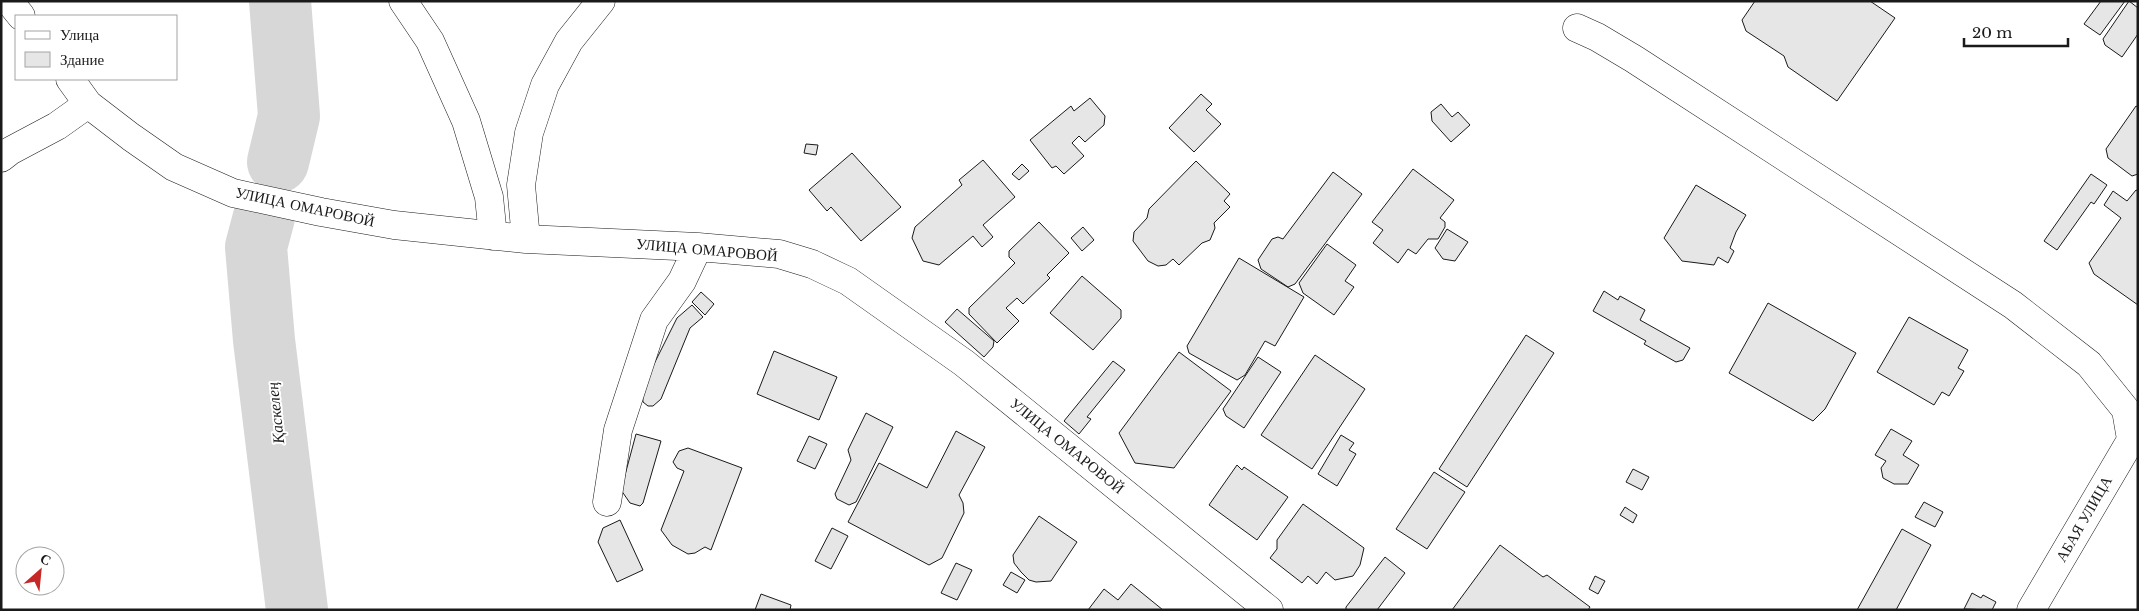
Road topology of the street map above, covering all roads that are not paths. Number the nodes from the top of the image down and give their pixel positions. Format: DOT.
graph roads {
  1 [pos="9,1"];
  2 [pos="403,1"];
  3 [pos="601,1"];
  4 [pos="21,15"];
  5 [pos="1577,28"];
  6 [pos="71,80"];
  7 [pos="88,104"];
  8 [pos="1,158"];
  9 [pos="493,236"];
  10 [pos="526,240"];
  11 [pos="698,246"];
  12 [pos="2134,434"];
  13 [pos="607,502"];
  14 [pos="1269,610"];
  15 [pos="2031,610"];
  1 -- 4 [label="street"];
  2 -- 9 [label="street"];
  3 -- 10 [label="street"];
  5 -- 12 [label="street"];
  6 -- 7 [label="street, УЛИЦА ОМАРОВОЙ"];
  7 -- 8 [label="street"];
  7 -- 9 [label="street, УЛИЦА ОМАРОВОЙ"];
  9 -- 10 [label="street, УЛИЦА ОМАРОВОЙ"];
  10 -- 11 [label="street, УЛИЦА ОМАРОВОЙ"];
  11 -- 13 [label="street"];
  11 -- 14 [label="street, УЛИЦА ОМАРОВОЙ"];
  12 -- 15 [label="street, АБАЯ УЛИЦА"];
}
